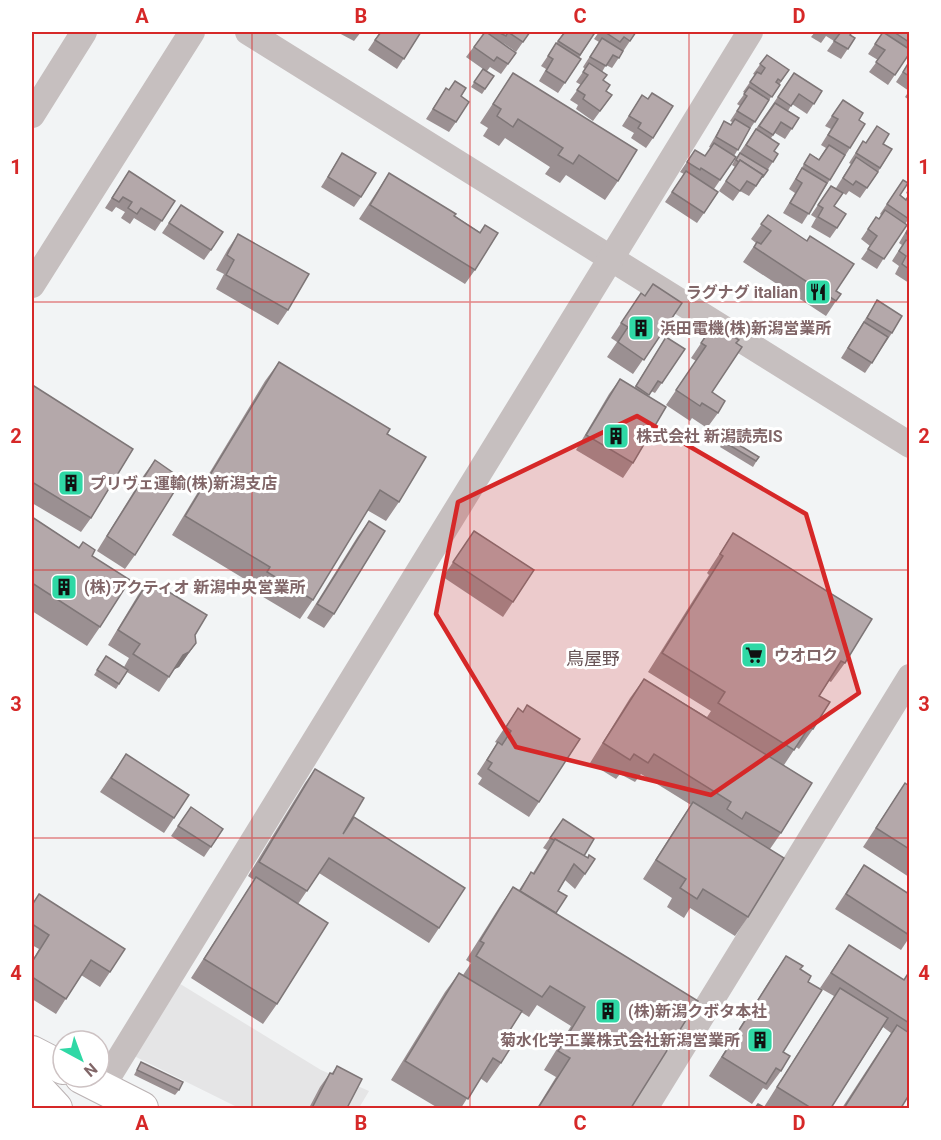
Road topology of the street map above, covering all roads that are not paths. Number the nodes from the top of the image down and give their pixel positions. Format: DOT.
graph roads {
  1 [pos="84,32"];
  2 [pos="192,32"];
  3 [pos="248,32"];
  4 [pos="750,32"];
  5 [pos="32,115"];
  6 [pos="610,259"];
  7 [pos="32,285"];
  8 [pos="909,445"];
  9 [pos="909,677"];
  10 [pos="32,1052"];
  11 [pos="51,1062"];
  12 [pos="32,1082"];
  13 [pos="96,1091"];
  14 [pos="56,1108"];
  15 [pos="142,1108"];
  16 [pos="645,1108"];
  1 -- 5 [label="street"];
  2 -- 7 [label="street"];
  3 -- 6 [label="street"];
  4 -- 6 [label="street"];
  6 -- 8 [label="street"];
  6 -- 13 [label="street"];
  9 -- 16 [label="street"];
  10 -- 11 [label="main road"];
  12 -- 14 [label="main road"];
  13 -- 15 [label="main road"];
}
